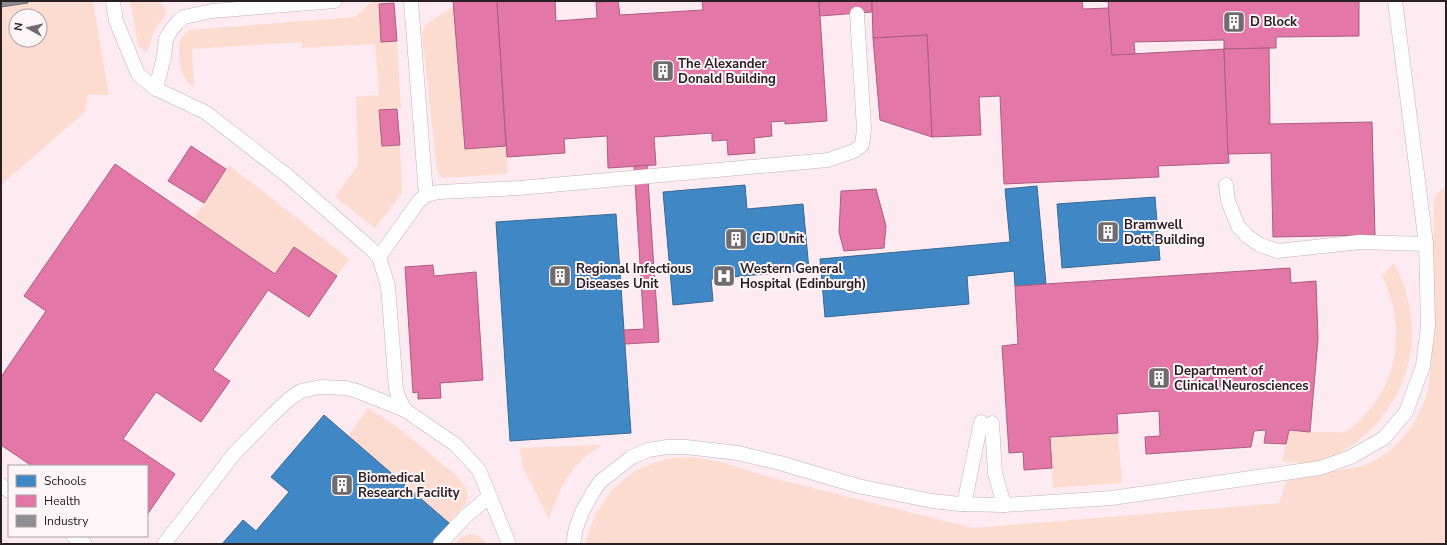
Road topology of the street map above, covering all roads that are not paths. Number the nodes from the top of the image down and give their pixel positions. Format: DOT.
graph roads {
  1 [pos="113,1"];
  2 [pos="335,1"];
  3 [pos="411,1"];
  4 [pos="1395,1"];
  5 [pos="857,14"];
  6 [pos="156,89"];
  7 [pos="1226,185"];
  8 [pos="426,195"];
  9 [pos="1426,244"];
  10 [pos="378,257"];
  11 [pos="405,410"];
  12 [pos="490,496"];
  13 [pos="964,504"];
  14 [pos="1004,505"];
  15 [pos="74,537"];
  16 [pos="85,544"];
  17 [pos="164,544"];
  18 [pos="440,544"];
  19 [pos="509,544"];
  20 [pos="573,544"];
  1 -- 6 [label="lane"];
  2 -- 6 [label="lane"];
  3 -- 8 [label="lane"];
  4 -- 9 [label="lane"];
  5 -- 8 [label="lane"];
  6 -- 10 [label="lane"];
  7 -- 9 [label="lane"];
  8 -- 10 [label="lane"];
  9 -- 14 [label="lane"];
  10 -- 11 [label="lane"];
  11 -- 12 [label="lane"];
  11 -- 17 [label="lane"];
  12 -- 18 [label="lane"];
  12 -- 19 [label="lane"];
  13 -- 14 [label="lane"];
  13 -- 14 [label="lane"];
  13 -- 20 [label="lane"];
  15 -- 16 [label="lane"];
}
